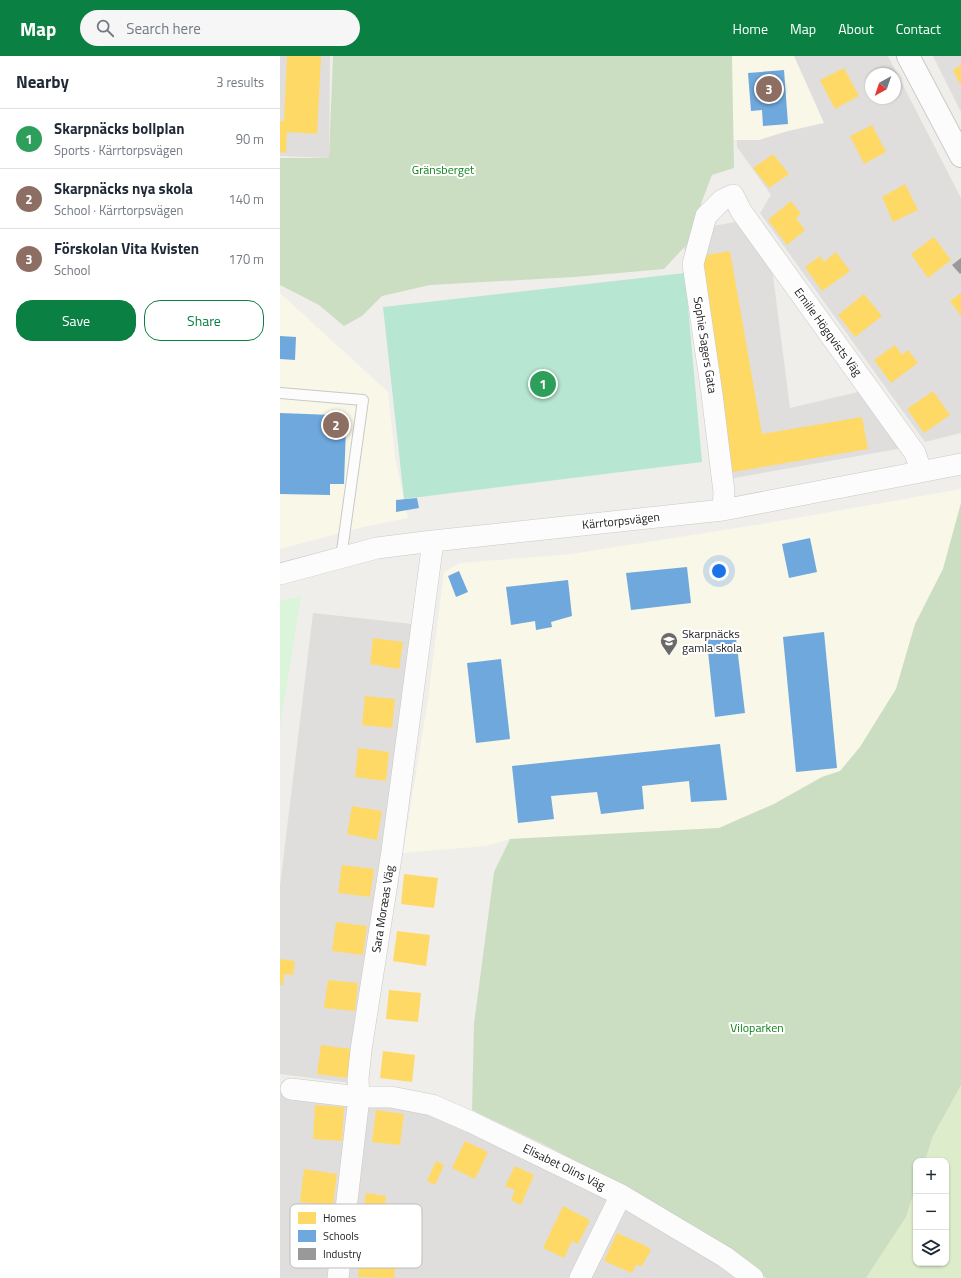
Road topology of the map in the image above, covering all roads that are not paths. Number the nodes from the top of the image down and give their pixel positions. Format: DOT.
graph roads {
  1 [pos="908,56"];
  2 [pos="961,156"];
  3 [pos="733,195"];
  4 [pos="280,393"];
  5 [pos="961,464"];
  6 [pos="921,471"];
  7 [pos="724,510"];
  8 [pos="433,541"];
  9 [pos="341,558"];
  10 [pos="280,574"];
  11 [pos="291,1089"];
  12 [pos="359,1097"];
  13 [pos="621,1195"];
  14 [pos="347,1204"];
  15 [pos="339,1268"];
  16 [pos="338,1278"];
  17 [pos="580,1278"];
  18 [pos="753,1278"];
  1 -- 2 [label="street"];
  3 -- 6 [label="street, Emilie Högqvists Väg"];
  3 -- 7 [label="street, Sophie Sagers Gata"];
  4 -- 9 [label="lane"];
  5 -- 6 [label="street, Kärrtorpsvägen"];
  6 -- 7 [label="street, Kärrtorpsvägen"];
  7 -- 8 [label="street, Kärrtorpsvägen"];
  8 -- 9 [label="street, Kärrtorpsvägen"];
  8 -- 12 [label="street, Sara Moræas Väg"];
  9 -- 10 [label="street, Kärrtorpsvägen"];
  11 -- 12 [label="street, Elisabet Olins Väg"];
  12 -- 13 [label="street, Elisabet Olins Väg"];
  12 -- 14 [label="street, Sara Moræas Väg"];
  13 -- 17 [label="street"];
  13 -- 18 [label="street, Elisabet Olins Väg"];
  15 -- 16 [label="street, Sara Moræas Väg"];
}
